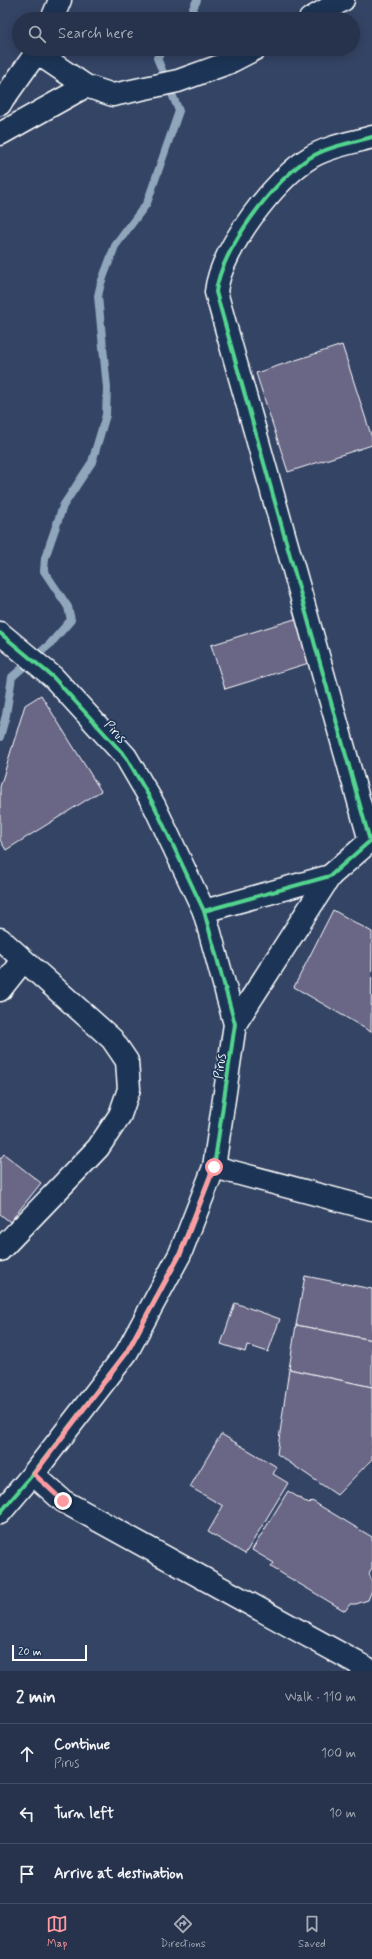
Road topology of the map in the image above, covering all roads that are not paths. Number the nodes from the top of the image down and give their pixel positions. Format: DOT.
graph roads {
  1 [pos="60,0"];
  2 [pos="342,0"];
  3 [pos="55,12"];
  4 [pos="322,12"];
  5 [pos="34,56"];
  6 [pos="45,56"];
  7 [pos="242,56"];
  8 [pos="86,86"];
  9 [pos="0,104"];
  10 [pos="0,134"];
  11 [pos="372,137"];
  12 [pos="0,633"];
  13 [pos="371,841"];
  14 [pos="330,876"];
  15 [pos="204,911"];
  16 [pos="0,939"];
  17 [pos="23,961"];
  18 [pos="0,990"];
  19 [pos="235,1024"];
  20 [pos="214,1167"];
  21 [pos="372,1209"];
  22 [pos="0,1250"];
  23 [pos="34,1474"];
  24 [pos="0,1513"];
  25 [pos="372,1671"];
  1 -- 3 [label="street"];
  2 -- 4 [label="street"];
  5 -- 9 [label="street"];
  6 -- 8 [label="street"];
  7 -- 8 [label="street"];
  8 -- 10 [label="street"];
  11 -- 13 [label="street"];
  12 -- 15 [label="street, Pirus"];
  13 -- 14 [label="street"];
  14 -- 15 [label="street"];
  14 -- 19 [label="street"];
  15 -- 19 [label="street, Pirus"];
  16 -- 17 [label="street"];
  17 -- 18 [label="street"];
  17 -- 22 [label="street"];
  19 -- 20 [label="street, Pirus"];
  20 -- 21 [label="street"];
  20 -- 23 [label="street, Pirus"];
  23 -- 24 [label="street, Pirus"];
  23 -- 25 [label="street"];
}
